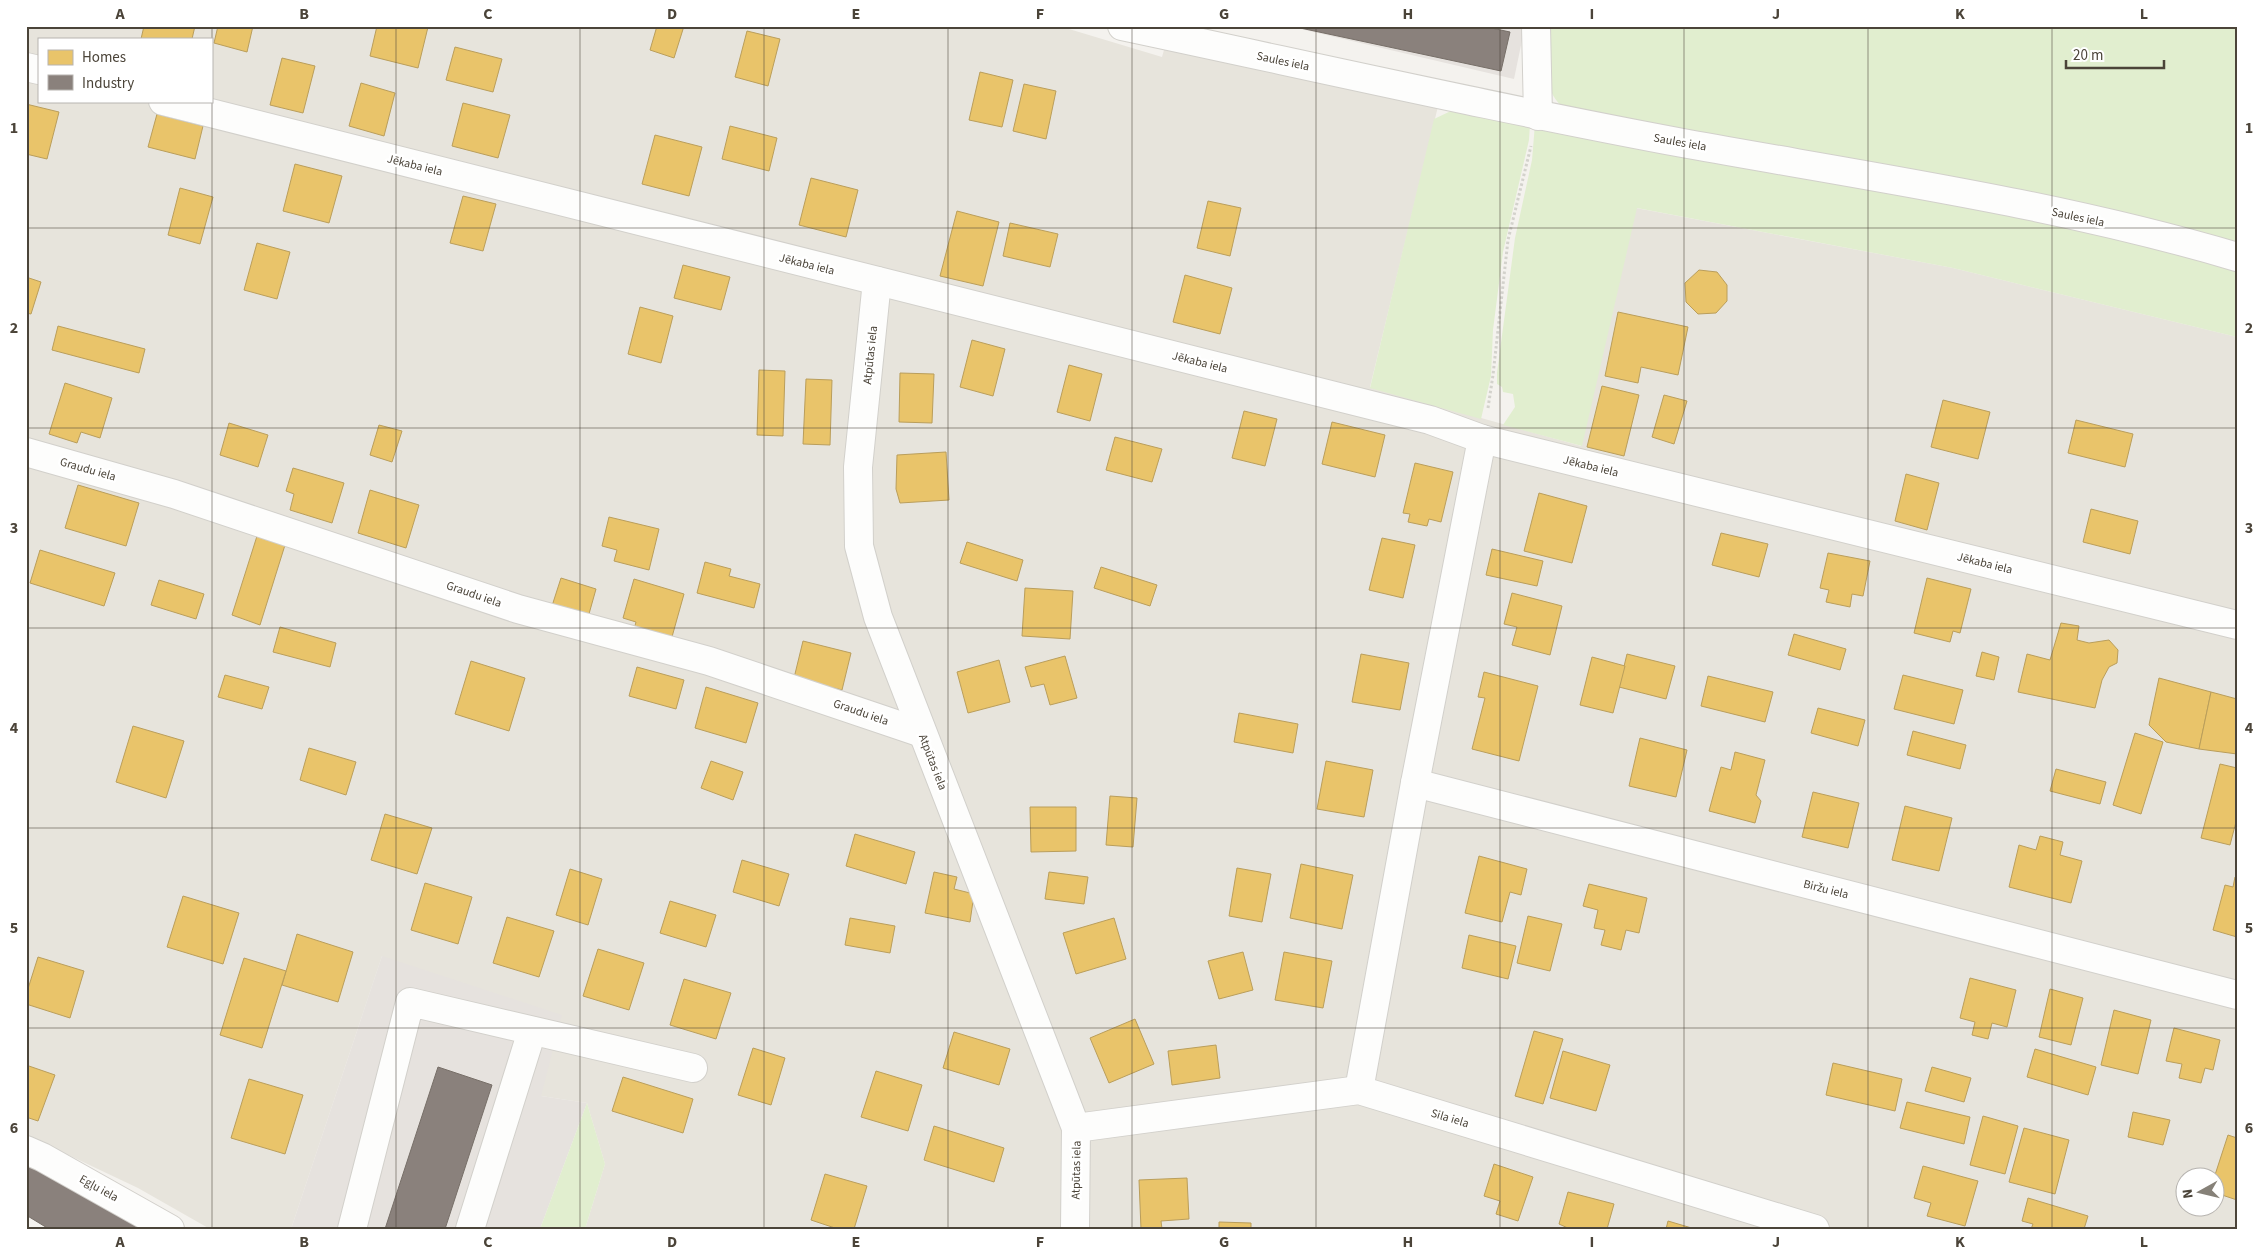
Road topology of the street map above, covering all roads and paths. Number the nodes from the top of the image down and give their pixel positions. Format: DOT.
graph roads {
  1 [pos="1122,26"];
  2 [pos="1536,26"];
  3 [pos="167,102"];
  4 [pos="1538,116"];
  5 [pos="2237,258"];
  6 [pos="878,281"];
  7 [pos="1482,439"];
  8 [pos="26,452"];
  9 [pos="2237,625"];
  10 [pos="922,733"];
  11 [pos="1416,783"];
  12 [pos="2237,995"];
  13 [pos="532,1031"];
  14 [pos="693,1068"];
  15 [pos="1359,1090"];
  16 [pos="1076,1128"];
  17 [pos="26,1150"];
  18 [pos="170,1229"];
  19 [pos="352,1229"];
  20 [pos="470,1229"];
  21 [pos="1075,1229"];
  22 [pos="1815,1229"];
  1 -- 4 [label="street, Saules iela"];
  2 -- 4 [label="street"];
  3 -- 6 [label="street, Jēkaba iela"];
  4 -- 5 [label="street, Saules iela"];
  4 -- 7 [label="path"];
  6 -- 7 [label="street, Jēkaba iela"];
  6 -- 10 [label="street, Atpūtas iela"];
  7 -- 9 [label="street, Jēkaba iela"];
  7 -- 11 [label="street"];
  8 -- 10 [label="street, Graudu iela"];
  10 -- 16 [label="street, Atpūtas iela"];
  11 -- 12 [label="street, Biržu iela"];
  11 -- 15 [label="street"];
  13 -- 14 [label="street"];
  13 -- 19 [label="street"];
  13 -- 20 [label="street"];
  15 -- 16 [label="street, Sila iela"];
  15 -- 22 [label="street, Sila iela"];
  16 -- 21 [label="street, Atpūtas iela"];
  17 -- 18 [label="street, Egļu iela"];
}
